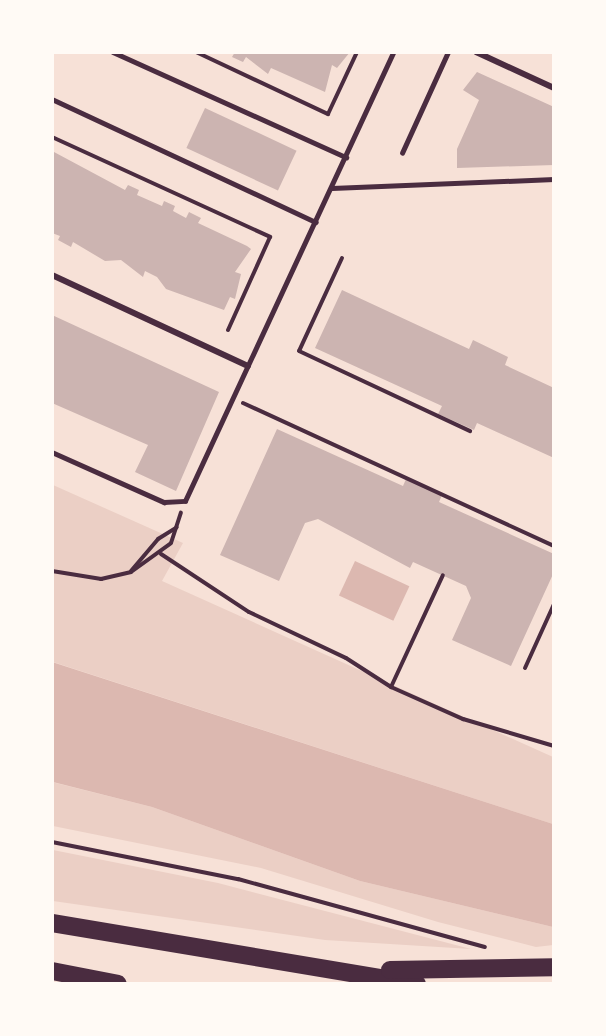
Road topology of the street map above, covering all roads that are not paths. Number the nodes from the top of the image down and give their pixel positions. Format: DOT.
graph roads {
  1 [pos="113,52"];
  2 [pos="393,52"];
  3 [pos="448,52"];
  4 [pos="476,52"];
  5 [pos="554,88"];
  6 [pos="52,99"];
  7 [pos="402,153"];
  8 [pos="346,157"];
  9 [pos="554,179"];
  10 [pos="332,188"];
  11 [pos="316,222"];
  12 [pos="52,275"];
  13 [pos="248,366"];
  14 [pos="52,452"];
  15 [pos="52,923"];
  16 [pos="554,968"];
  17 [pos="327,970"];
  18 [pos="52,971"];
  19 [pos="118,984"];
  20 [pos="417,984"];
  1 -- 8 [label="lane"];
  2 -- 8 [label="lane"];
  3 -- 7 [label="lane"];
  4 -- 5 [label="street"];
  6 -- 11 [label="lane"];
  8 -- 10 [label="lane"];
  9 -- 10 [label="lane"];
  10 -- 11 [label="lane"];
  11 -- 13 [label="lane"];
  12 -- 13 [label="street"];
  13 -- 14 [label="lane"];
  15 -- 17 [label="highway"];
  16 -- 17 [label="highway"];
  17 -- 20 [label="highway"];
  18 -- 19 [label="highway"];
}
